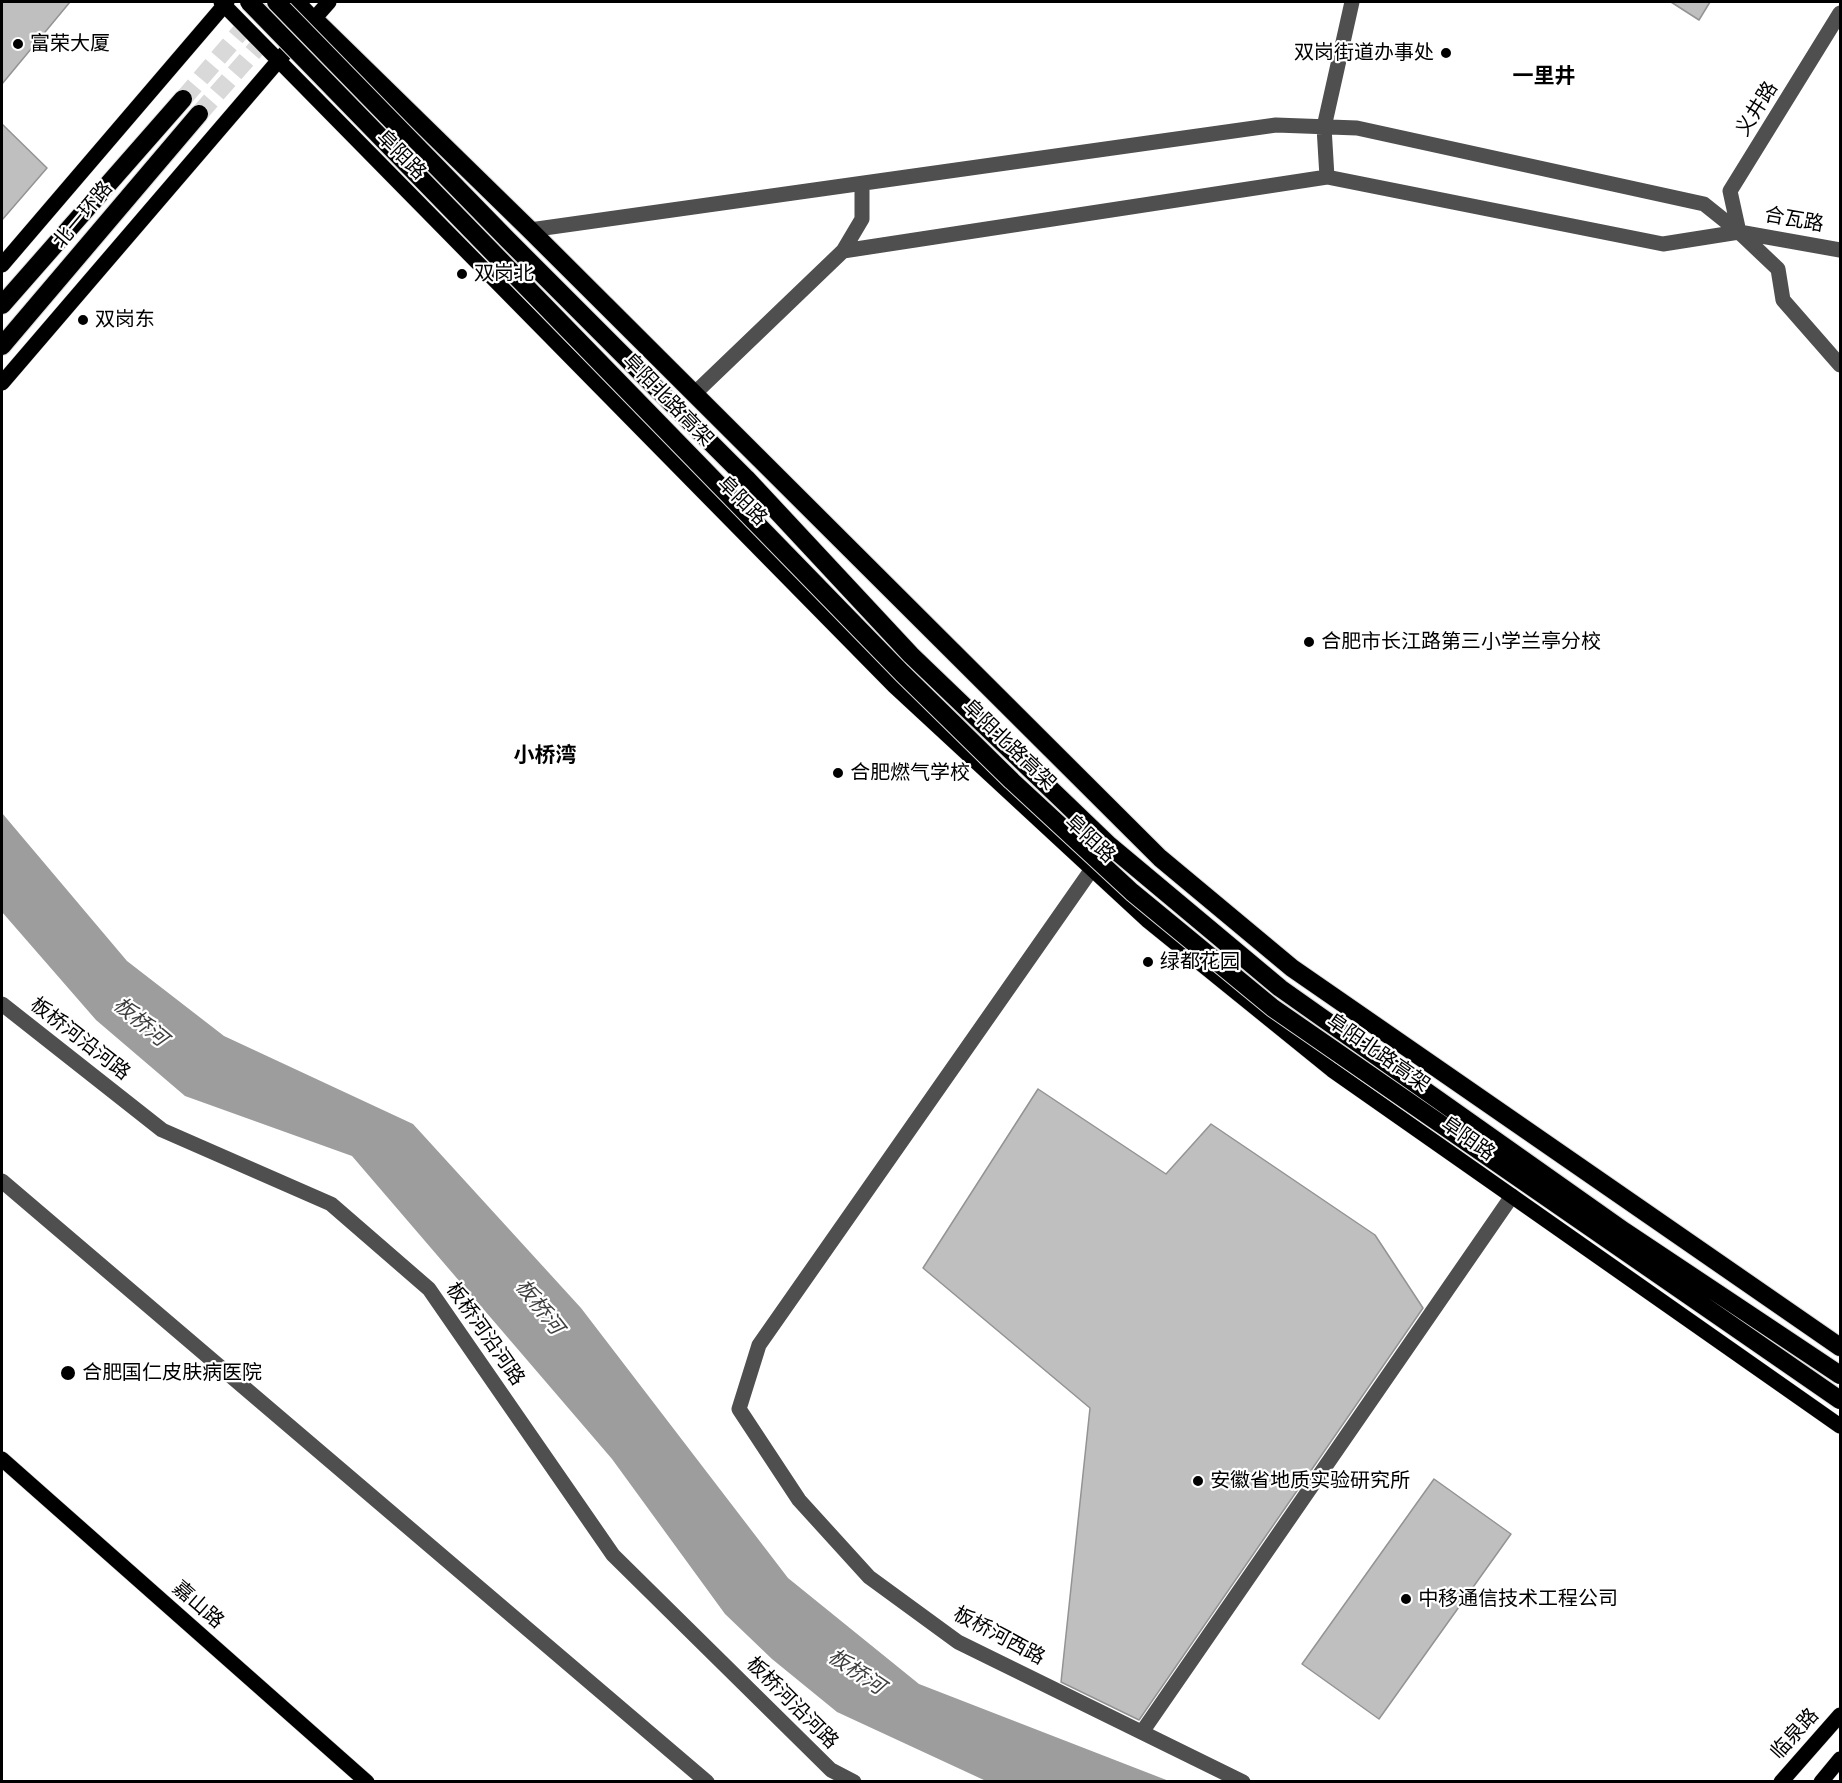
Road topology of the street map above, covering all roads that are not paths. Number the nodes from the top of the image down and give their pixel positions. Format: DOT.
graph roads {
  1 [pos="249,2"];
  2 [pos="276,2"];
  3 [pos="298,2"];
  4 [pos="329,2"];
  5 [pos="1352,2"];
  6 [pos="224,3"];
  7 [pos="1840,13"];
  8 [pos="314,19"];
  9 [pos="279,60"];
  10 [pos="183,99"];
  11 [pos="199,114"];
  12 [pos="1324,127"];
  13 [pos="1328,177"];
  14 [pos="862,184"];
  15 [pos="530,230"];
  16 [pos="1739,232"];
  17 [pos="1840,250"];
  18 [pos="843,251"];
  19 [pos="2,265"];
  20 [pos="2,306"];
  21 [pos="2,346"];
  22 [pos="1840,365"];
  23 [pos="2,383"];
  24 [pos="694,394"];
  25 [pos="1092,869"];
  26 [pos="2,1004"];
  27 [pos="2,1181"];
  28 [pos="1512,1196"];
  29 [pos="1840,1347"];
  30 [pos="1840,1375"];
  31 [pos="1840,1400"];
  32 [pos="1840,1426"];
  33 [pos="2,1459"];
  34 [pos="1840,1715"];
  35 [pos="1142,1732"];
  36 [pos="1840,1759"];
  37 [pos="1840,1768"];
  38 [pos="367,1782"];
  39 [pos="707,1782"];
  40 [pos="854,1782"];
  41 [pos="1243,1782"];
  42 [pos="1781,1782"];
  43 [pos="1821,1782"];
  44 [pos="1832,1782"];
  1 -- 31 [label="highway, 阜阳北路高架, bridge"];
  2 -- 30 [label="highway, 阜阳北路高架, bridge"];
  3 -- 8 [label="main road"];
  4 -- 8 [label="main road"];
  5 -- 12 [label="street"];
  6 -- 9 [label="main road, 阜阳路"];
  6 -- 19 [label="main road"];
  7 -- 16 [label="street, 义井路"];
  8 -- 9 [label="main road"];
  8 -- 15 [label="highway"];
  9 -- 23 [label="main road"];
  9 -- 25 [label="main road, 阜阳路"];
  10 -- 20 [label="highway, 北一环路"];
  11 -- 21 [label="highway, 北一环路"];
  12 -- 13 [label="street"];
  12 -- 14 [label="street"];
  12 -- 16 [label="street"];
  13 -- 16 [label="street"];
  13 -- 18 [label="street"];
  14 -- 15 [label="street"];
  14 -- 18 [label="street"];
  15 -- 24 [label="highway"];
  16 -- 17 [label="street, 合瓦路"];
  16 -- 22 [label="street"];
  18 -- 24 [label="street"];
  24 -- 29 [label="highway"];
  25 -- 28 [label="main road, 阜阳路"];
  25 -- 35 [label="street, 板桥河西路"];
  26 -- 40 [label="street, 板桥河沿河路"];
  27 -- 39 [label="street"];
  28 -- 32 [label="main road, 阜阳路"];
  28 -- 35 [label="street"];
  33 -- 38 [label="main road, 嘉山路"];
  34 -- 42 [label="main road, 临泉路"];
  35 -- 41 [label="street, 板桥河西路"];
  36 -- 43 [label="main road"];
  37 -- 44 [label="street"];
}
